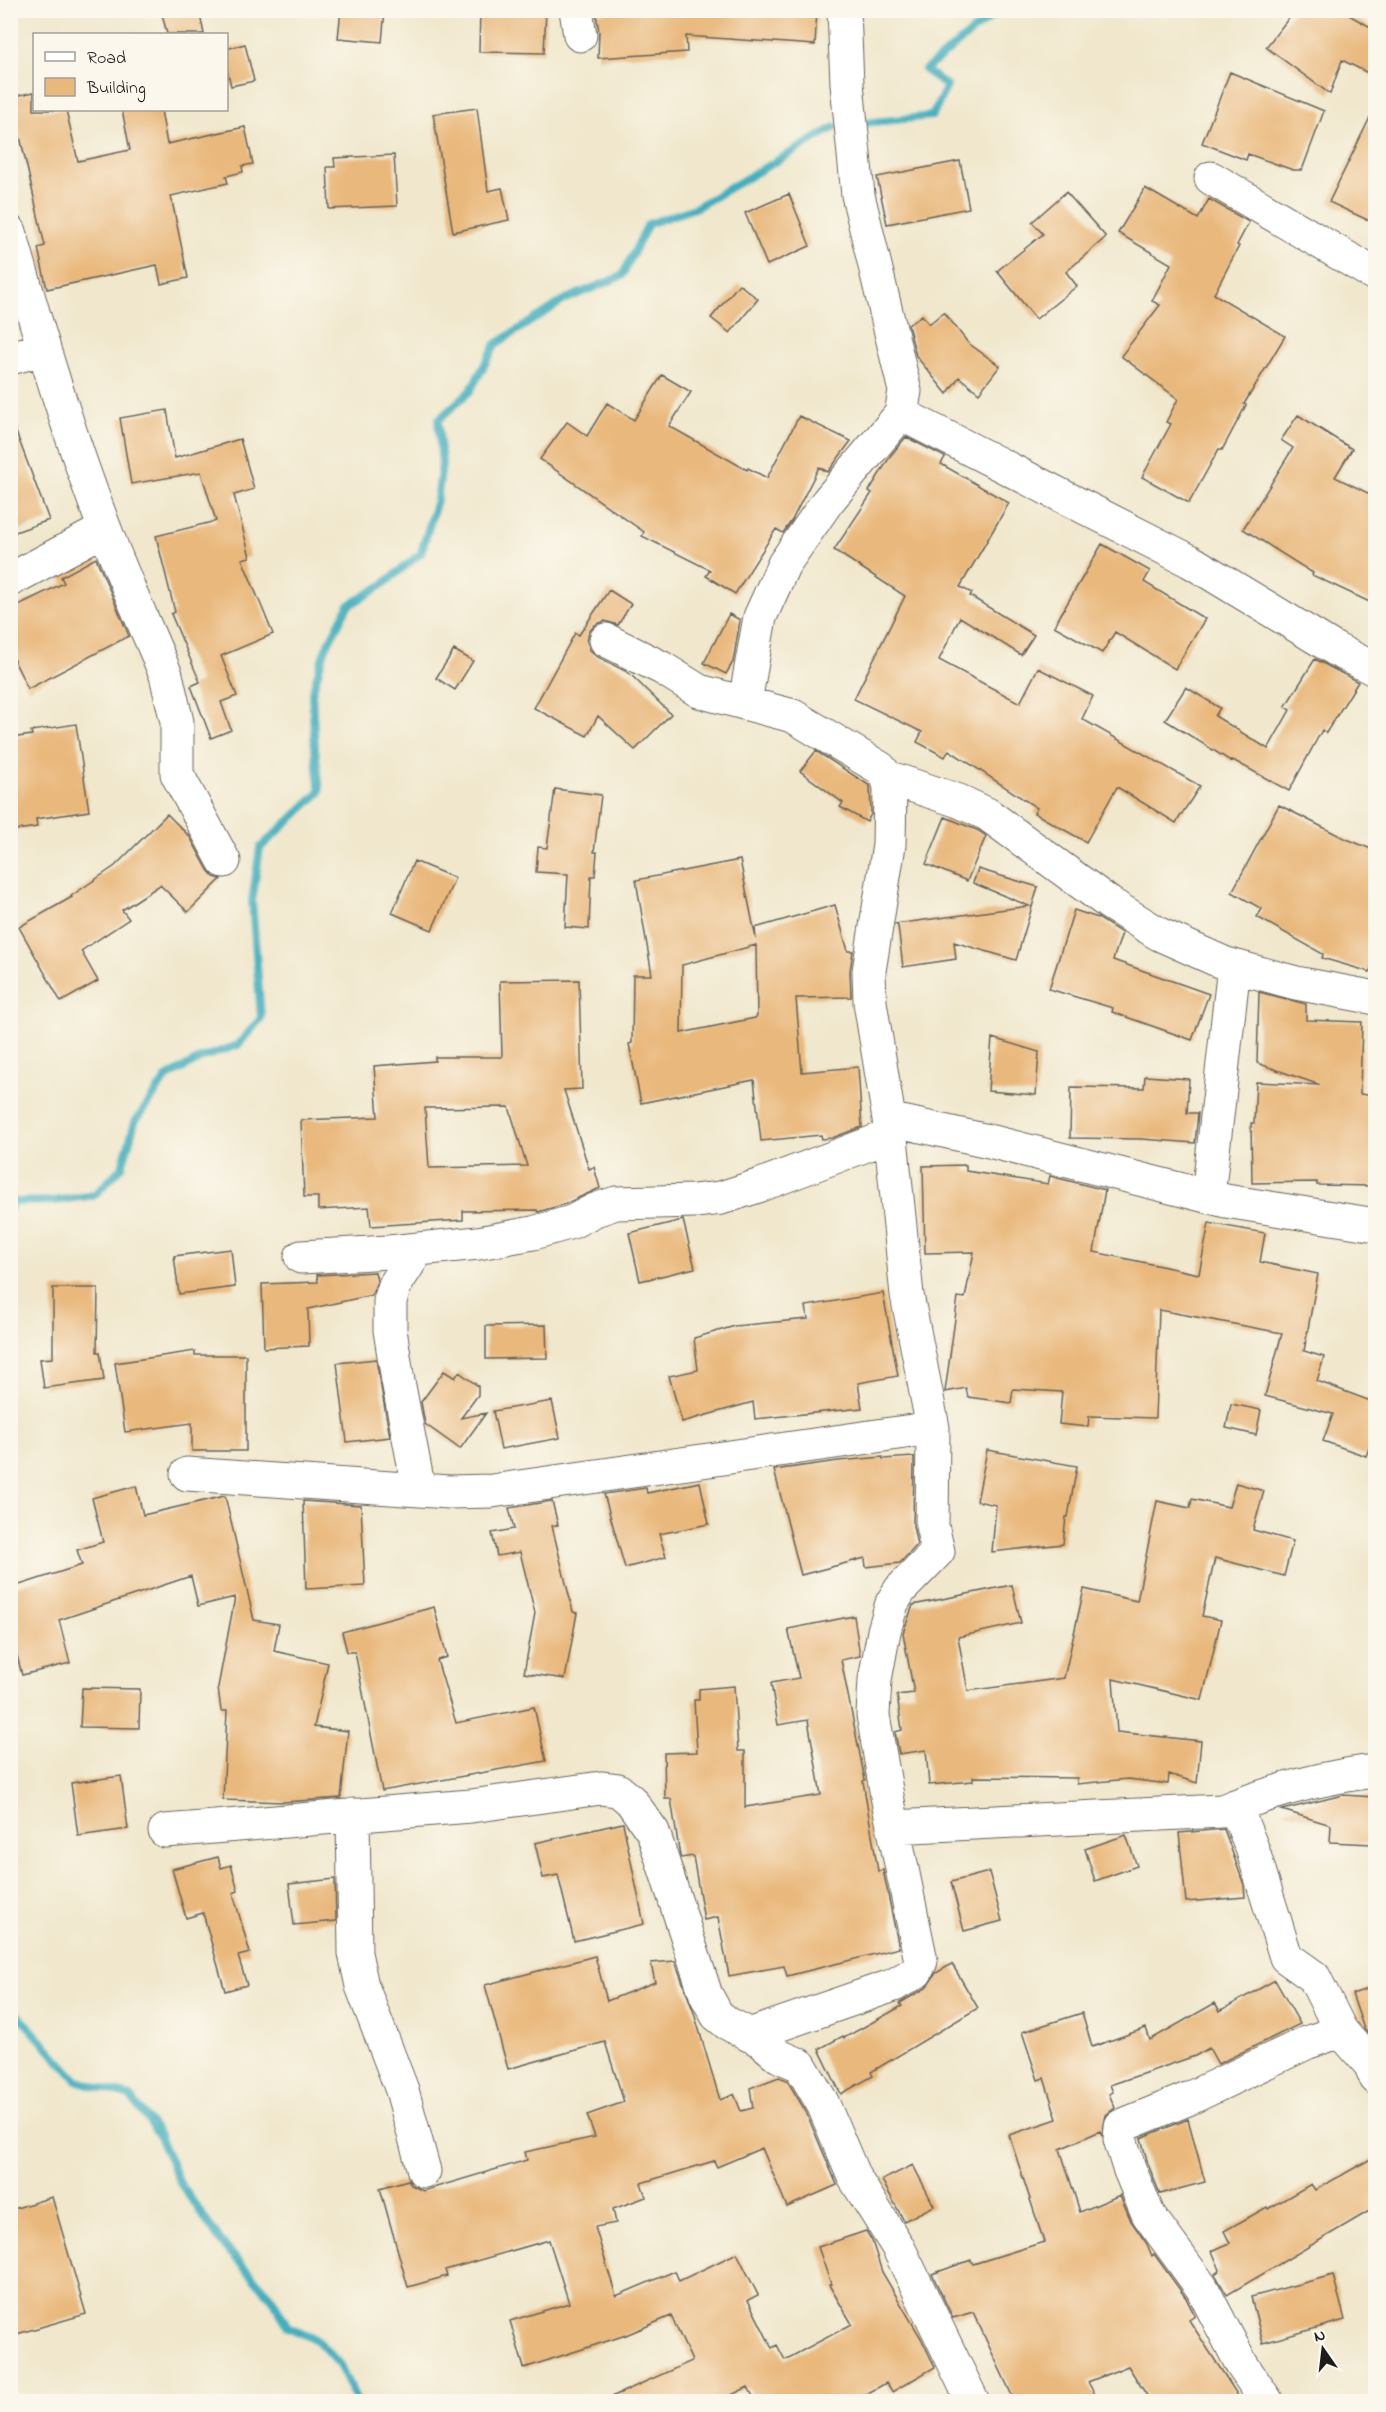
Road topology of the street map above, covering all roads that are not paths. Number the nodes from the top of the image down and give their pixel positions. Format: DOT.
graph roads {
  1 [pos="844,10"];
  2 [pos="1211,178"];
  3 [pos="10,231"];
  4 [pos="1376,275"];
  5 [pos="44,349"];
  6 [pos="10,358"];
  7 [pos="901,414"];
  8 [pos="105,529"];
  9 [pos="10,580"];
  10 [pos="606,640"];
  11 [pos="1376,670"];
  12 [pos="746,702"];
  13 [pos="887,777"];
  14 [pos="224,861"];
  15 [pos="1234,966"];
  16 [pos="1376,998"];
  17 [pos="889,1127"];
  18 [pos="1208,1196"];
  19 [pos="1376,1225"];
  20 [pos="418,1249"];
  21 [pos="301,1257"];
  22 [pos="933,1428"];
  23 [pos="187,1474"];
  24 [pos="419,1490"];
  25 [pos="1376,1771"];
  26 [pos="1235,1806"];
  27 [pos="353,1815"];
  28 [pos="893,1827"];
  29 [pos="165,1831"];
  30 [pos="749,2035"];
  31 [pos="1357,2039"];
  32 [pos="1376,2078"];
  33 [pos="424,2171"];
  34 [pos="964,2399"];
  35 [pos="1267,2402"];
  1 -- 7 [label="street"];
  2 -- 4 [label="street"];
  3 -- 5 [label="street"];
  5 -- 6 [label="street"];
  5 -- 8 [label="street"];
  7 -- 11 [label="street"];
  7 -- 12 [label="street"];
  8 -- 9 [label="street"];
  8 -- 14 [label="street"];
  10 -- 12 [label="street"];
  12 -- 13 [label="street"];
  13 -- 15 [label="street"];
  13 -- 17 [label="street"];
  15 -- 16 [label="street"];
  15 -- 18 [label="street"];
  17 -- 18 [label="street"];
  17 -- 20 [label="street"];
  17 -- 22 [label="street"];
  18 -- 19 [label="street"];
  20 -- 21 [label="street"];
  20 -- 24 [label="street"];
  22 -- 24 [label="street"];
  22 -- 28 [label="street"];
  23 -- 24 [label="street"];
  25 -- 26 [label="street"];
  26 -- 28 [label="street"];
  26 -- 31 [label="street"];
  27 -- 29 [label="street"];
  27 -- 30 [label="street"];
  27 -- 33 [label="street"];
  28 -- 30 [label="street"];
  30 -- 34 [label="street"];
  31 -- 32 [label="street"];
  31 -- 35 [label="street"];
}
